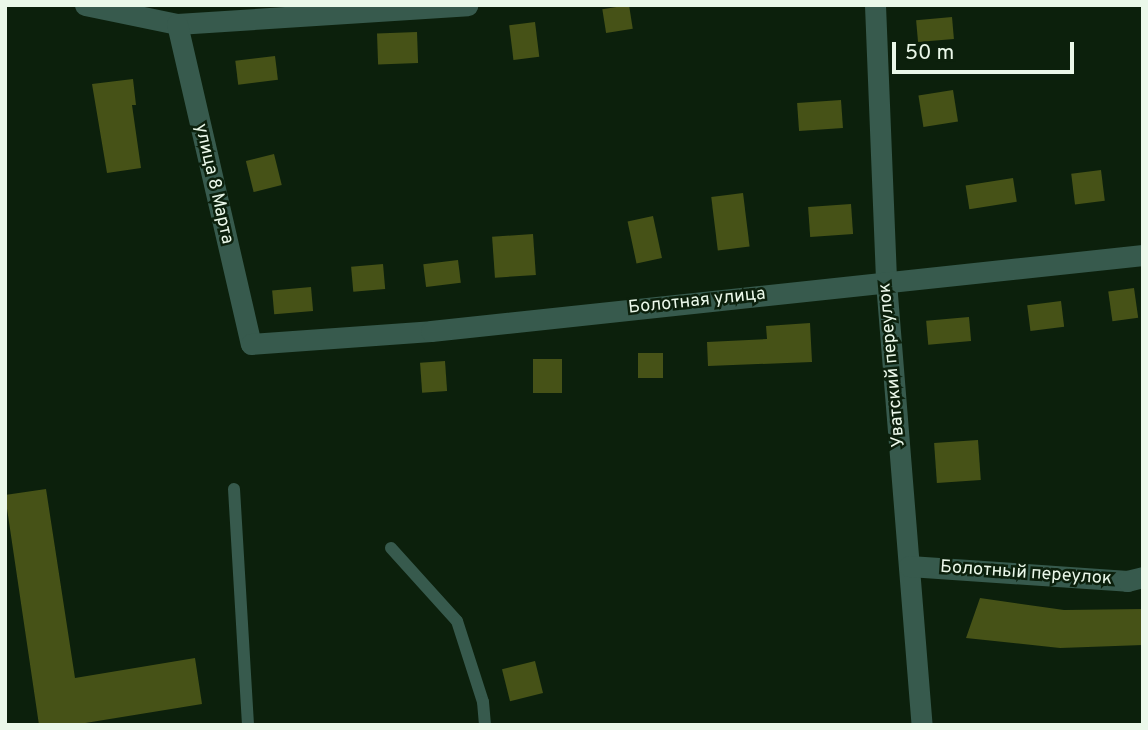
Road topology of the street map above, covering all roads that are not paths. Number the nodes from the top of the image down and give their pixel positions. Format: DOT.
graph roads {
  1 [pos="85,5"];
  2 [pos="467,5"];
  3 [pos="875,5"];
  4 [pos="177,24"];
  5 [pos="1143,255"];
  6 [pos="886,282"];
  7 [pos="251,344"];
  8 [pos="234,489"];
  9 [pos="391,548"];
  10 [pos="909,566"];
  11 [pos="1143,577"];
  12 [pos="248,725"];
  13 [pos="485,725"];
  14 [pos="922,725"];
  1 -- 4 [label="street"];
  2 -- 4 [label="street"];
  3 -- 6 [label="street, Уватский переулок"];
  4 -- 7 [label="street, улица 8 Марта"];
  5 -- 6 [label="street, Болотная улица"];
  6 -- 7 [label="street, Болотная улица"];
  6 -- 10 [label="street, Уватский переулок"];
  8 -- 12 [label="lane"];
  9 -- 13 [label="lane"];
  10 -- 11 [label="street, Болотный переулок"];
  10 -- 14 [label="street, Уватский переулок"];
}
